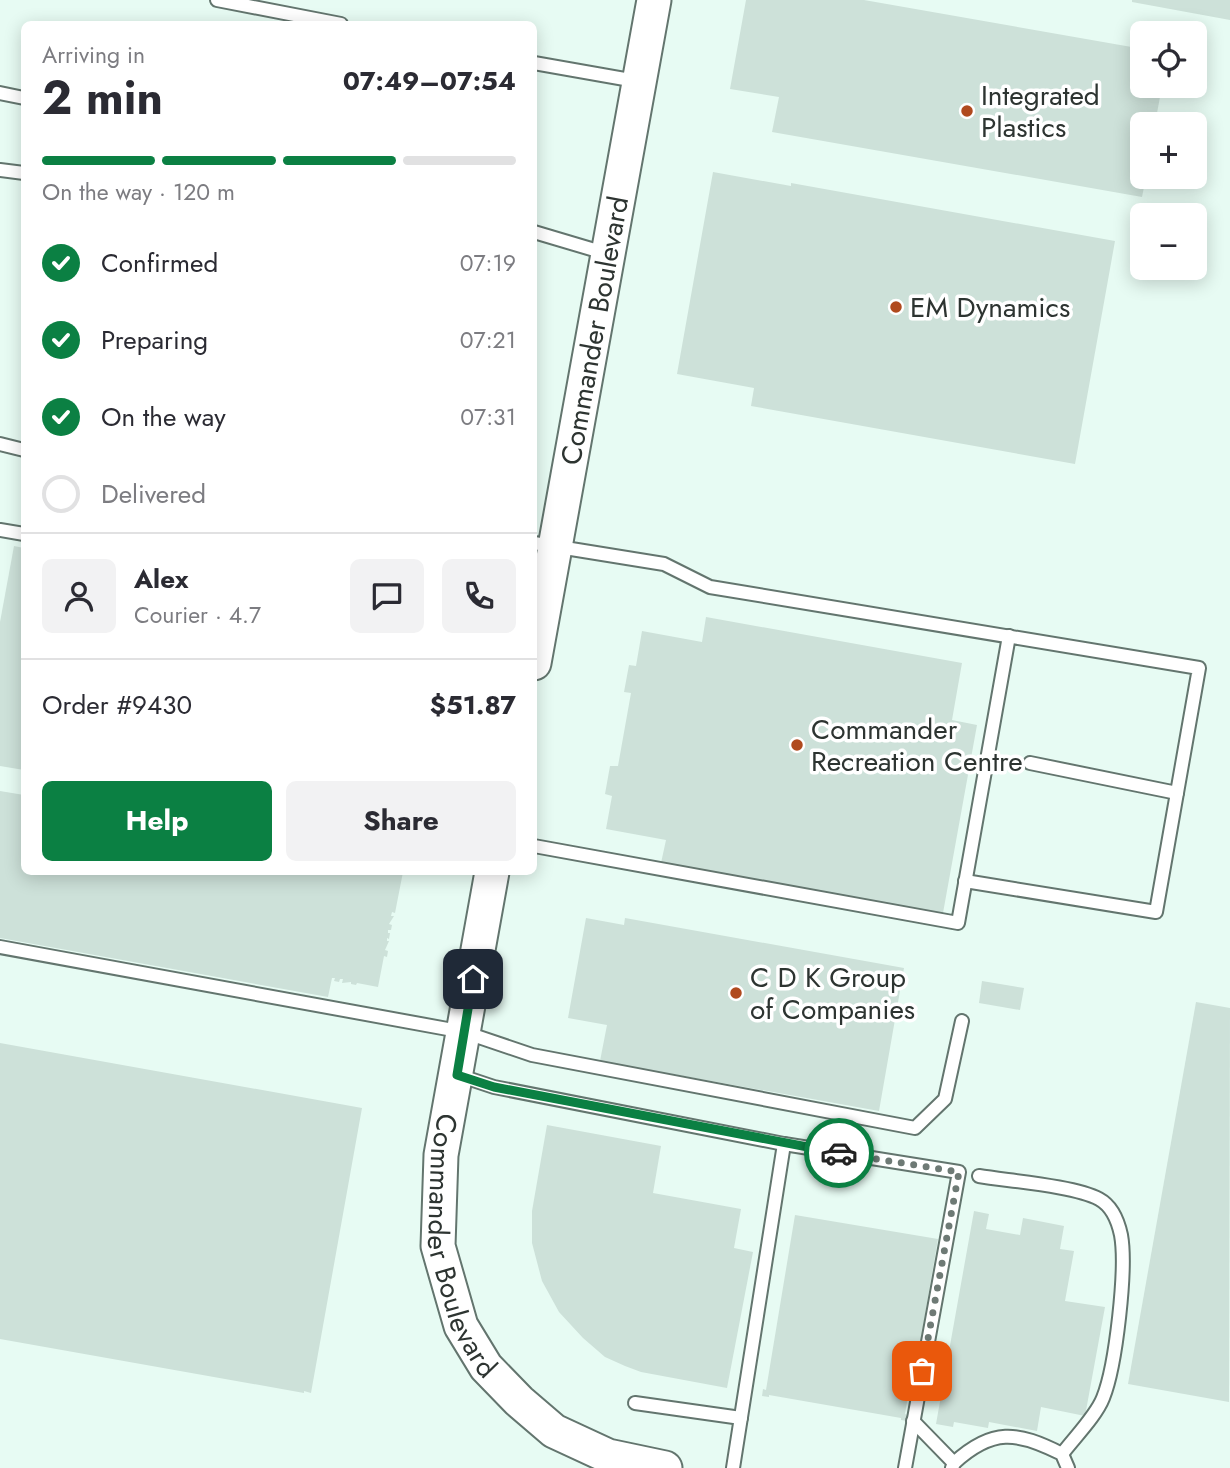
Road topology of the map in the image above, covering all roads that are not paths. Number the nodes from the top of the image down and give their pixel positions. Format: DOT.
graph roads {
  1 [pos="217,0"];
  2 [pos="654,0"];
  3 [pos="326,21"];
  4 [pos="537,64"];
  5 [pos="640,82"];
  6 [pos="0,93"];
  7 [pos="21,97"];
  8 [pos="0,170"];
  9 [pos="21,173"];
  10 [pos="537,233"];
  11 [pos="608,254"];
  12 [pos="0,444"];
  13 [pos="21,449"];
  14 [pos="0,530"];
  15 [pos="21,534"];
  16 [pos="544,545"];
  17 [pos="538,622"];
  18 [pos="1009,636"];
  19 [pos="1030,763"];
  20 [pos="1177,793"];
  21 [pos="537,847"];
  22 [pos="491,875"];
  23 [pos="965,881"];
  24 [pos="0,947"];
  25 [pos="962,1021"];
  26 [pos="464,1032"];
  27 [pos="457,1075"];
  28 [pos="785,1144"];
  29 [pos="979,1176"];
  30 [pos="635,1403"];
  31 [pos="741,1418"];
  32 [pos="914,1421"];
  33 [pos="1062,1454"];
  34 [pos="953,1466"];
  35 [pos="665,1468"];
  36 [pos="733,1468"];
  37 [pos="905,1468"];
  38 [pos="1068,1468"];
  1 -- 3 [label="lane"];
  2 -- 5 [label="street, Commander Boulevard"];
  4 -- 5 [label="lane"];
  5 -- 11 [label="street, Commander Boulevard"];
  6 -- 7 [label="lane"];
  8 -- 9 [label="lane"];
  10 -- 11 [label="lane"];
  11 -- 16 [label="street, Commander Boulevard"];
  12 -- 13 [label="lane"];
  14 -- 15 [label="lane"];
  16 -- 17 [label="street, Commander Boulevard"];
  16 -- 18 [label="lane"];
  18 -- 20 [label="lane"];
  18 -- 23 [label="lane"];
  19 -- 20 [label="lane"];
  20 -- 23 [label="lane"];
  21 -- 23 [label="lane"];
  22 -- 26 [label="street, Commander Boulevard"];
  24 -- 26 [label="lane"];
  25 -- 26 [label="lane"];
  26 -- 27 [label="street, Commander Boulevard"];
  27 -- 28 [label="lane"];
  27 -- 35 [label="street, Commander Boulevard"];
  28 -- 31 [label="lane"];
  28 -- 32 [label="lane"];
  29 -- 33 [label="lane"];
  30 -- 31 [label="lane"];
  31 -- 36 [label="lane"];
  32 -- 34 [label="lane"];
  32 -- 37 [label="lane"];
  33 -- 34 [label="lane"];
  33 -- 38 [label="lane"];
}
